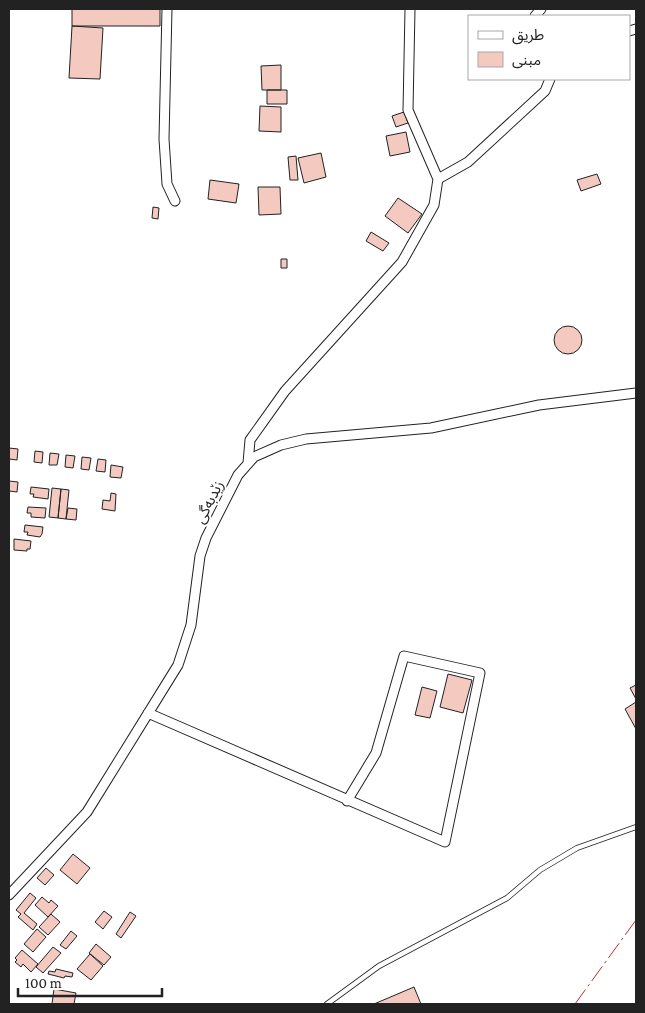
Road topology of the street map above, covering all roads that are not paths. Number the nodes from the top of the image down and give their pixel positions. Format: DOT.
graph roads {
  1 [pos="167,9"];
  2 [pos="410,9"];
  3 [pos="550,80"];
  4 [pos="438,179"];
  5 [pos="175,201"];
  6 [pos="636,393"];
  7 [pos="248,463"];
  8 [pos="148,713"];
  9 [pos="347,801"];
  10 [pos="636,827"];
  11 [pos="9,895"];
  12 [pos="327,1004"];
  1 -- 5 [label="street"];
  2 -- 4 [label="street"];
  3 -- 4 [label="street"];
  4 -- 7 [label="street"];
  6 -- 7 [label="street, زێدبەگی"];
  7 -- 8 [label="street, زێدبەگی"];
  8 -- 9 [label="street"];
  8 -- 11 [label="street, زێدبەگی"];
  9 -- 9 [label="street"];
  10 -- 12 [label="lane"];
}
